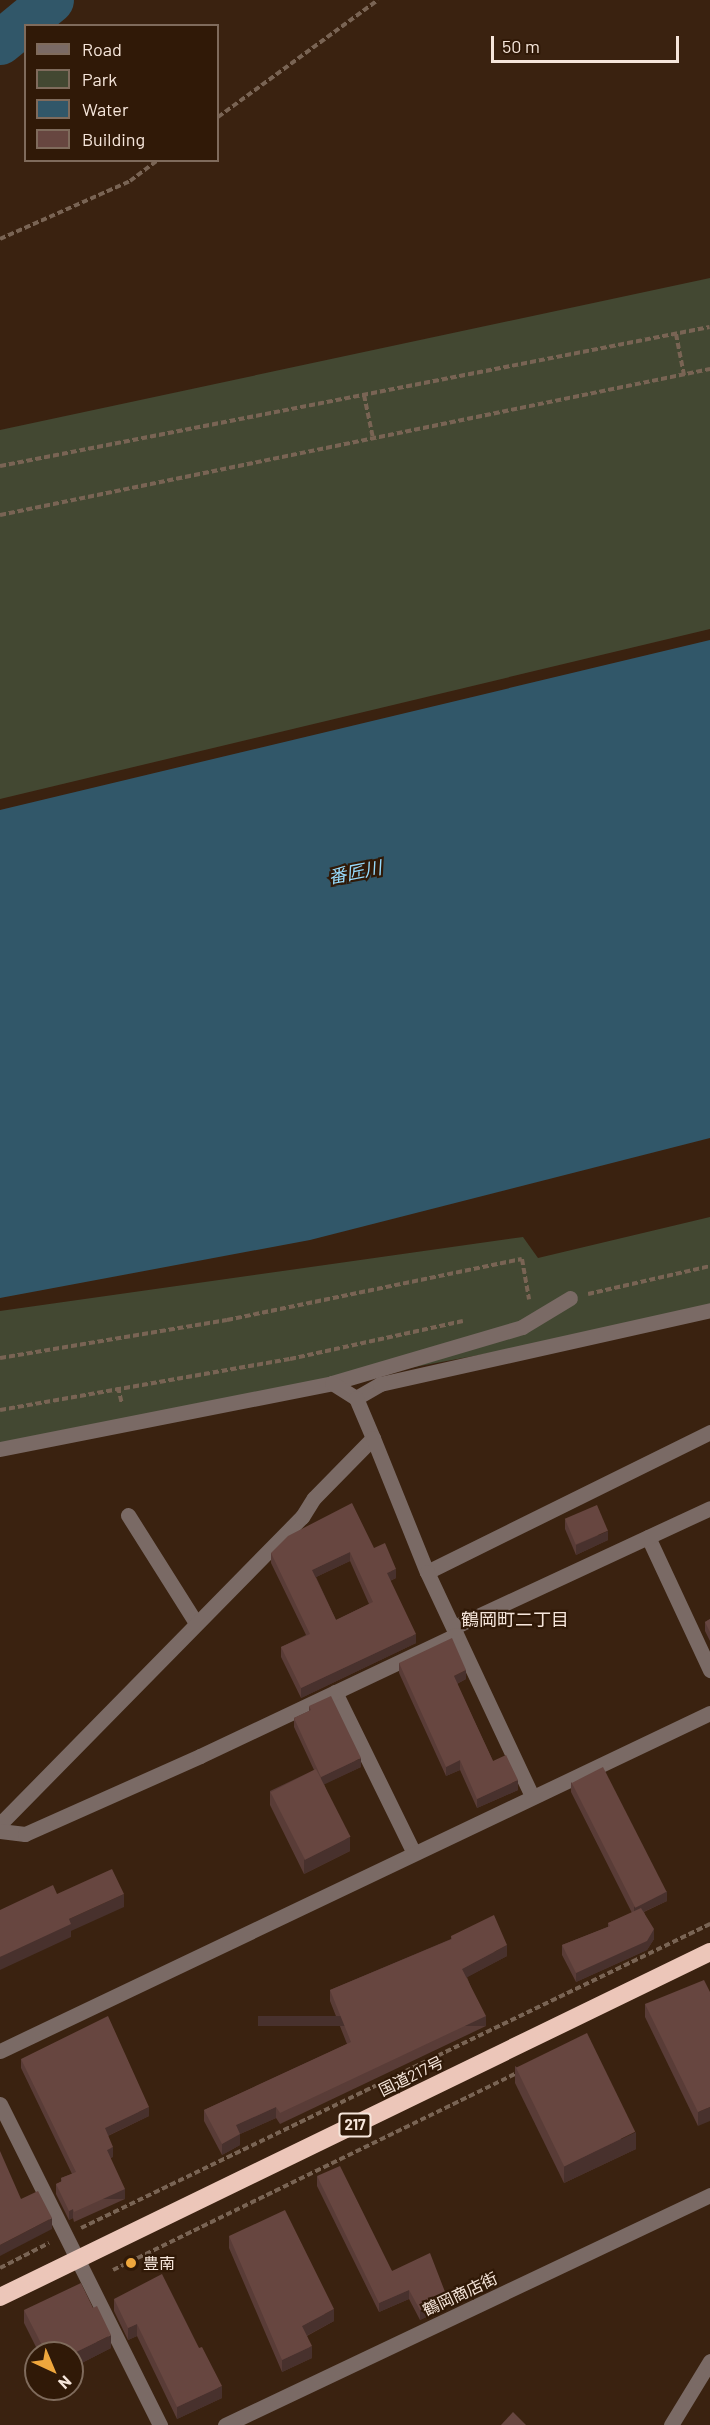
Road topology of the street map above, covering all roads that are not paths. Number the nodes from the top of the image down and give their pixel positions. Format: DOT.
graph roads {
  1 [pos="570,1298"];
  2 [pos="710,1310"];
  3 [pos="332,1383"];
  4 [pos="356,1398"];
  5 [pos="710,1432"];
  6 [pos="373,1438"];
  7 [pos="0,1449"];
  8 [pos="710,1508"];
  9 [pos="128,1515"];
  10 [pos="648,1537"];
  11 [pos="427,1572"];
  12 [pos="196,1623"];
  13 [pos="455,1631"];
  14 [pos="710,1670"];
  15 [pos="335,1692"];
  16 [pos="710,1713"];
  17 [pos="532,1796"];
  18 [pos="0,1824"];
  19 [pos="0,1831"];
  20 [pos="414,1853"];
  21 [pos="710,1952"];
  22 [pos="0,2051"];
  23 [pos="0,2104"];
  24 [pos="710,2195"];
  25 [pos="80,2260"];
  26 [pos="0,2297"];
  27 [pos="710,2361"];
  28 [pos="160,2425"];
  29 [pos="225,2425"];
  30 [pos="671,2425"];
  1 -- 3 [label="street"];
  2 -- 4 [label="street"];
  3 -- 4 [label="street"];
  3 -- 7 [label="street"];
  4 -- 6 [label="street"];
  5 -- 11 [label="street"];
  6 -- 11 [label="street"];
  6 -- 12 [label="street"];
  8 -- 10 [label="street"];
  9 -- 12 [label="street"];
  10 -- 13 [label="street"];
  10 -- 14 [label="street"];
  11 -- 13 [label="street"];
  12 -- 18 [label="street"];
  13 -- 15 [label="street"];
  13 -- 17 [label="street"];
  15 -- 19 [label="street"];
  15 -- 20 [label="street"];
  16 -- 17 [label="street"];
  17 -- 20 [label="street"];
  20 -- 22 [label="street"];
  21 -- 25 [label="highway, 国道217号 / 217"];
  23 -- 25 [label="street"];
  24 -- 29 [label="street, 鶴岡商店街"];
  25 -- 26 [label="highway, 国道217号 / 217"];
  25 -- 28 [label="street"];
  27 -- 30 [label="street"];
}
